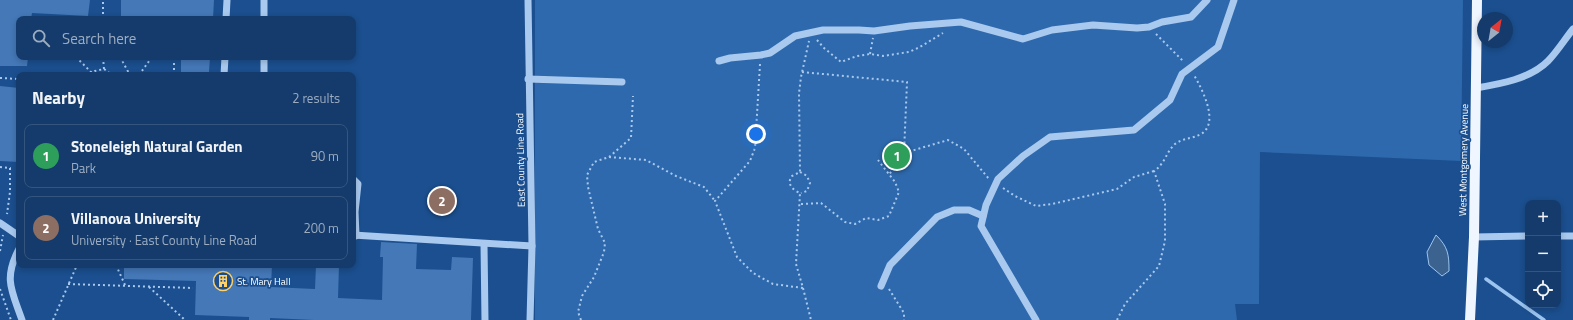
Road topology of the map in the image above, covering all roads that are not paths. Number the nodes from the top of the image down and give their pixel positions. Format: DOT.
graph roads {
  1 [pos="227,0"];
  2 [pos="264,0"];
  3 [pos="528,0"];
  4 [pos="1207,0"];
  5 [pos="1234,0"];
  6 [pos="1477,0"];
  7 [pos="226,16"];
  8 [pos="264,16"];
  9 [pos="1573,29"];
  10 [pos="225,60"];
  11 [pos="264,60"];
  12 [pos="719,61"];
  13 [pos="224,72"];
  14 [pos="264,72"];
  15 [pos="528,79"];
  16 [pos="622,82"];
  17 [pos="1476,88"];
  18 [pos="356,182"];
  19 [pos="356,198"];
  20 [pos="983,216"];
  21 [pos="0,223"];
  22 [pos="16,234"];
  23 [pos="356,236"];
  24 [pos="1525,236"];
  25 [pos="1561,236"];
  26 [pos="1573,236"];
  27 [pos="1474,237"];
  28 [pos="484,244"];
  29 [pos="532,246"];
  30 [pos="16,254"];
  31 [pos="884,286"];
  32 [pos="22,320"];
  33 [pos="486,320"];
  34 [pos="530,320"];
  35 [pos="1036,320"];
  36 [pos="1470,320"];
  1 -- 7 [label="street"];
  2 -- 8 [label="street"];
  3 -- 15 [label="street, East County Line Road"];
  4 -- 12 [label="street"];
  5 -- 20 [label="street"];
  6 -- 17 [label="main road, West Montgomery Avenue"];
  9 -- 17 [label="street"];
  10 -- 13 [label="street"];
  11 -- 14 [label="street"];
  15 -- 16 [label="street"];
  15 -- 29 [label="street, East County Line Road"];
  17 -- 27 [label="main road, West Montgomery Avenue"];
  18 -- 19 [label="street"];
  20 -- 31 [label="street"];
  20 -- 35 [label="street"];
  21 -- 22 [label="street"];
  23 -- 28 [label="street"];
  24 -- 27 [label="street"];
  25 -- 26 [label="street"];
  27 -- 36 [label="main road, West Montgomery Avenue"];
  28 -- 29 [label="street"];
  28 -- 33 [label="street"];
  29 -- 34 [label="street, East County Line Road"];
  30 -- 32 [label="street"];
}
